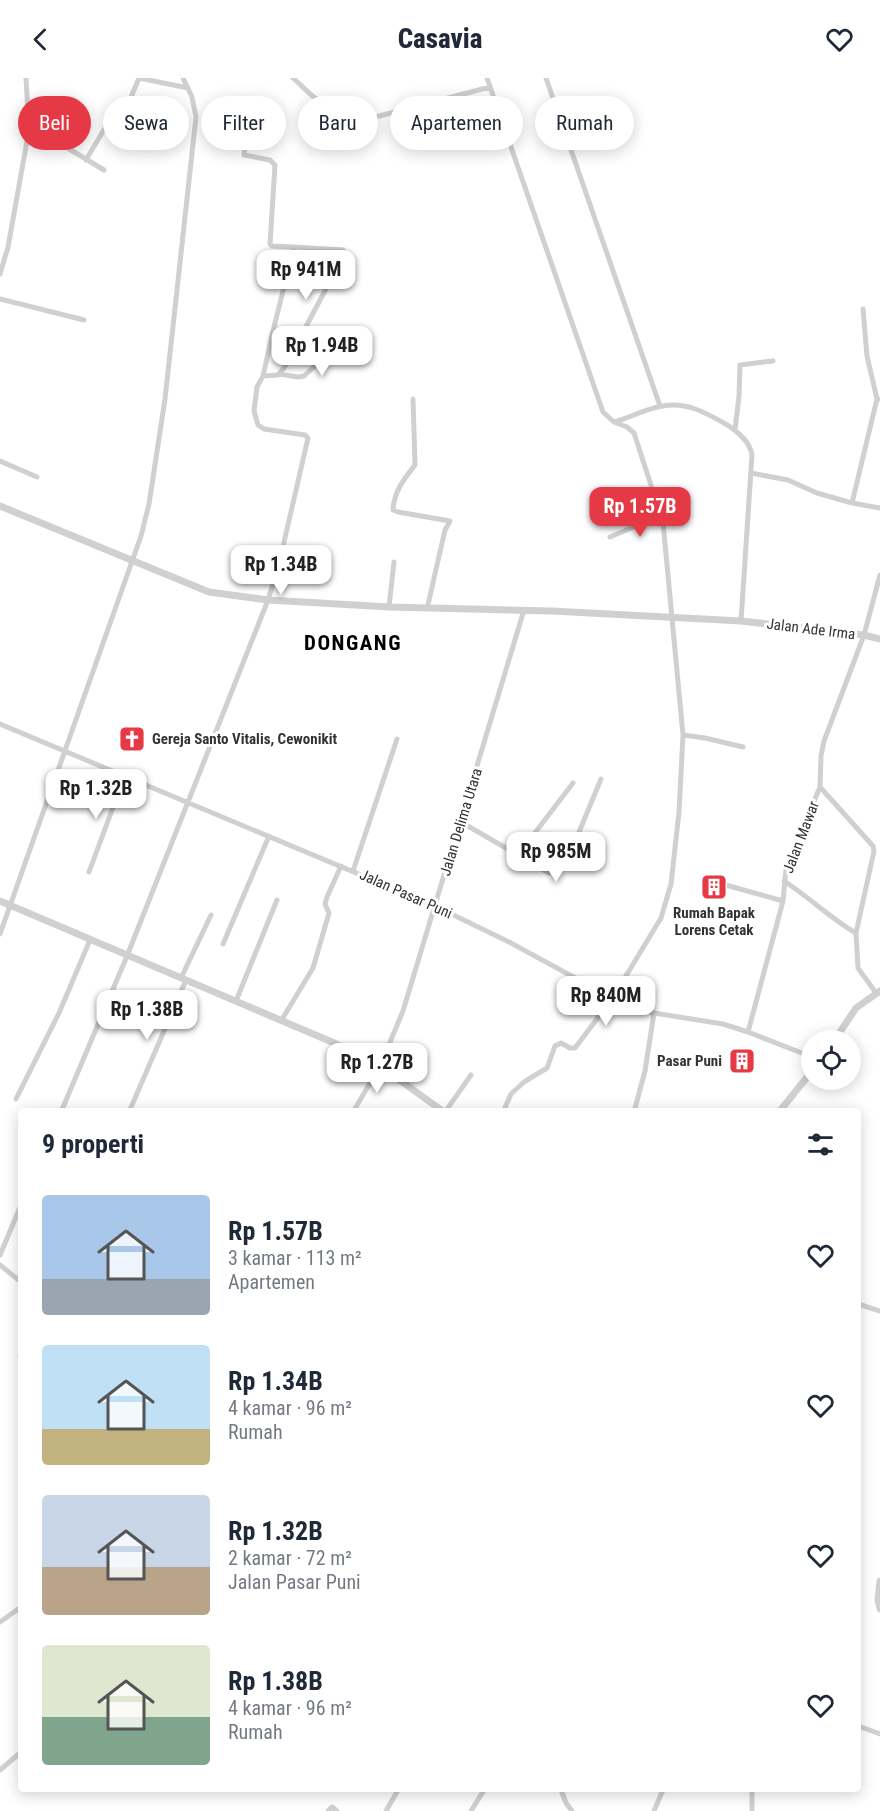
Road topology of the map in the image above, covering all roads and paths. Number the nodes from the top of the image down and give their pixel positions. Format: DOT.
graph roads {
  1 [pos="26,78"];
  2 [pos="139,78"];
  3 [pos="183,78"];
  4 [pos="293,78"];
  5 [pos="487,78"];
  6 [pos="546,78"];
  7 [pos="490,87"];
  8 [pos="188,88"];
  9 [pos="27,96"];
  10 [pos="25,150"];
  11 [pos="70,150"];
  12 [pos="245,150"];
  13 [pos="86,160"];
  14 [pos="104,170"];
  15 [pos="294,248"];
  16 [pos="0,274"];
  17 [pos="0,299"];
  18 [pos="863,309"];
  19 [pos="84,320"];
  20 [pos="350,334"];
  21 [pos="774,361"];
  22 [pos="279,374"];
  23 [pos="263,376"];
  24 [pos="413,399"];
  25 [pos="878,399"];
  26 [pos="660,406"];
  27 [pos="614,422"];
  28 [pos="735,430"];
  29 [pos="0,461"];
  30 [pos="751,473"];
  31 [pos="37,477"];
  32 [pos="852,503"];
  33 [pos="0,506"];
  34 [pos="880,508"];
  35 [pos="662,515"];
  36 [pos="610,537"];
  37 [pos="132,561"];
  38 [pos="394,562"];
  39 [pos="880,575"];
  40 [pos="268,600"];
  41 [pos="388,607"];
  42 [pos="428,609"];
  43 [pos="524,610"];
  44 [pos="674,618"];
  45 [pos="741,621"];
  46 [pos="864,635"];
  47 [pos="880,639"];
  48 [pos="0,724"];
  49 [pos="683,735"];
  50 [pos="397,739"];
  51 [pos="743,747"];
  52 [pos="66,752"];
  53 [pos="125,775"];
  54 [pos="601,779"];
  55 [pos="573,783"];
  56 [pos="820,786"];
  57 [pos="187,802"];
  58 [pos="461,822"];
  59 [pos="269,836"];
  60 [pos="518,855"];
  61 [pos="341,866"];
  62 [pos="353,871"];
  63 [pos="90,872"];
  64 [pos="784,881"];
  65 [pos="722,884"];
  66 [pos="277,900"];
  67 [pos="0,901"];
  68 [pos="783,901"];
  69 [pos="11,906"];
  70 [pos="435,906"];
  71 [pos="211,915"];
  72 [pos="856,933"];
  73 [pos="0,934"];
  74 [pos="90,940"];
  75 [pos="223,944"];
  76 [pos="127,956"];
  77 [pos="184,979"];
  78 [pos="878,992"];
  79 [pos="612,999"];
  80 [pos="236,1001"];
  81 [pos="654,1013"];
  82 [pos="281,1021"];
  83 [pos="841,1030"];
  84 [pos="748,1032"];
  85 [pos="801,1053"];
  86 [pos="380,1066"];
  87 [pos="471,1076"];
  88 [pos="801,1085"];
  89 [pos="16,1099"];
  90 [pos="63,1108"];
  91 [pos="131,1108"];
  92 [pos="355,1108"];
  93 [pos="439,1108"];
  94 [pos="448,1108"];
  95 [pos="504,1108"];
  96 [pos="635,1108"];
  97 [pos="782,1108"];
  98 [pos="18,1212"];
  99 [pos="0,1255"];
  100 [pos="0,1265"];
  101 [pos="18,1280"];
  102 [pos="861,1305"];
  103 [pos="880,1311"];
  104 [pos="880,1581"];
  105 [pos="18,1609"];
  106 [pos="880,1609"];
  107 [pos="0,1622"];
  108 [pos="861,1727"];
  109 [pos="880,1734"];
  110 [pos="18,1755"];
  111 [pos="0,1770"];
  112 [pos="397,1792"];
  113 [pos="483,1792"];
  114 [pos="562,1792"];
  115 [pos="662,1792"];
  116 [pos="752,1792"];
  117 [pos="328,1811"];
  118 [pos="337,1811"];
  119 [pos="386,1811"];
  120 [pos="471,1811"];
  121 [pos="572,1811"];
  122 [pos="654,1811"];
  123 [pos="752,1811"];
  1 -- 9 [label="street"];
  2 -- 8 [label="street"];
  2 -- 13 [label="street"];
  3 -- 8 [label="street"];
  4 -- 7 [label="street"];
  5 -- 7 [label="street"];
  6 -- 26 [label="street"];
  7 -- 27 [label="street"];
  8 -- 37 [label="street"];
  10 -- 16 [label="street"];
  11 -- 13 [label="street"];
  12 -- 15 [label="street"];
  13 -- 14 [label="street"];
  15 -- 22 [label="street"];
  15 -- 23 [label="street"];
  17 -- 19 [label="street"];
  18 -- 25 [label="street"];
  20 -- 22 [label="street"];
  21 -- 28 [label="street"];
  22 -- 23 [label="street"];
  23 -- 40 [label="street"];
  24 -- 42 [label="street"];
  25 -- 32 [label="street"];
  26 -- 27 [label="street"];
  26 -- 28 [label="street"];
  27 -- 35 [label="street"];
  28 -- 30 [label="street"];
  29 -- 31 [label="street"];
  30 -- 32 [label="street"];
  30 -- 45 [label="street"];
  32 -- 34 [label="street"];
  33 -- 37 [label="street, Jalan Ade Irma"];
  35 -- 36 [label="street"];
  35 -- 44 [label="street"];
  37 -- 40 [label="street, Jalan Ade Irma"];
  37 -- 52 [label="street"];
  38 -- 41 [label="street"];
  39 -- 46 [label="street, Jalan Mawar"];
  40 -- 41 [label="street, Jalan Ade Irma"];
  40 -- 57 [label="street"];
  41 -- 42 [label="street, Jalan Ade Irma"];
  42 -- 43 [label="street, Jalan Ade Irma"];
  43 -- 44 [label="street, Jalan Ade Irma"];
  43 -- 58 [label="street, Jalan Delima Utara"];
  44 -- 45 [label="street, Jalan Ade Irma"];
  44 -- 49 [label="street"];
  45 -- 46 [label="street, Jalan Ade Irma"];
  46 -- 47 [label="street, Jalan Ade Irma"];
  46 -- 56 [label="street, Jalan Mawar"];
  48 -- 52 [label="street, Jalan Pasar Puni"];
  49 -- 51 [label="street"];
  49 -- 79 [label="street"];
  50 -- 62 [label="street"];
  52 -- 53 [label="street, Jalan Pasar Puni"];
  52 -- 69 [label="street"];
  53 -- 57 [label="street, Jalan Pasar Puni"];
  53 -- 63 [label="street"];
  54 -- 60 [label="street"];
  55 -- 60 [label="street"];
  56 -- 64 [label="street, Jalan Mawar"];
  56 -- 72 [label="street"];
  57 -- 59 [label="street, Jalan Pasar Puni"];
  57 -- 76 [label="street"];
  58 -- 60 [label="street"];
  58 -- 70 [label="street, Jalan Delima Utara"];
  59 -- 61 [label="street, Jalan Pasar Puni"];
  59 -- 75 [label="street"];
  61 -- 62 [label="street, Jalan Pasar Puni"];
  61 -- 82 [label="street"];
  62 -- 70 [label="street, Jalan Pasar Puni"];
  64 -- 68 [label="street, Jalan Mawar"];
  64 -- 72 [label="street"];
  65 -- 68 [label="street"];
  66 -- 80 [label="street"];
  67 -- 69 [label="street"];
  68 -- 84 [label="street, Jalan Mawar"];
  69 -- 73 [label="street"];
  69 -- 74 [label="street"];
  70 -- 79 [label="street, Jalan Pasar Puni"];
  70 -- 86 [label="street, Jalan Delima Utara"];
  71 -- 77 [label="street"];
  72 -- 78 [label="street"];
  74 -- 76 [label="street"];
  74 -- 89 [label="street"];
  76 -- 77 [label="street"];
  76 -- 90 [label="street"];
  77 -- 80 [label="street"];
  77 -- 91 [label="street"];
  78 -- 83 [label="street"];
  79 -- 81 [label="street, Jalan Pasar Puni"];
  79 -- 95 [label="street"];
  80 -- 82 [label="street"];
  81 -- 84 [label="street, Jalan Pasar Puni"];
  81 -- 96 [label="street"];
  82 -- 86 [label="street"];
  84 -- 85 [label="street, Jalan Pasar Puni"];
  86 -- 92 [label="street, Jalan Delima Utara"];
  86 -- 93 [label="street"];
  87 -- 94 [label="street"];
  88 -- 97 [label="street"];
  98 -- 99 [label="street"];
  100 -- 101 [label="street"];
  102 -- 103 [label="street"];
  104 -- 106 [label="street"];
  105 -- 107 [label="street"];
  108 -- 109 [label="street"];
  110 -- 111 [label="street"];
  112 -- 119 [label="street"];
  113 -- 120 [label="street"];
  114 -- 121 [label="street"];
  115 -- 122 [label="street"];
  116 -- 123 [label="street"];
  117 -- 118 [label="street"];
}
